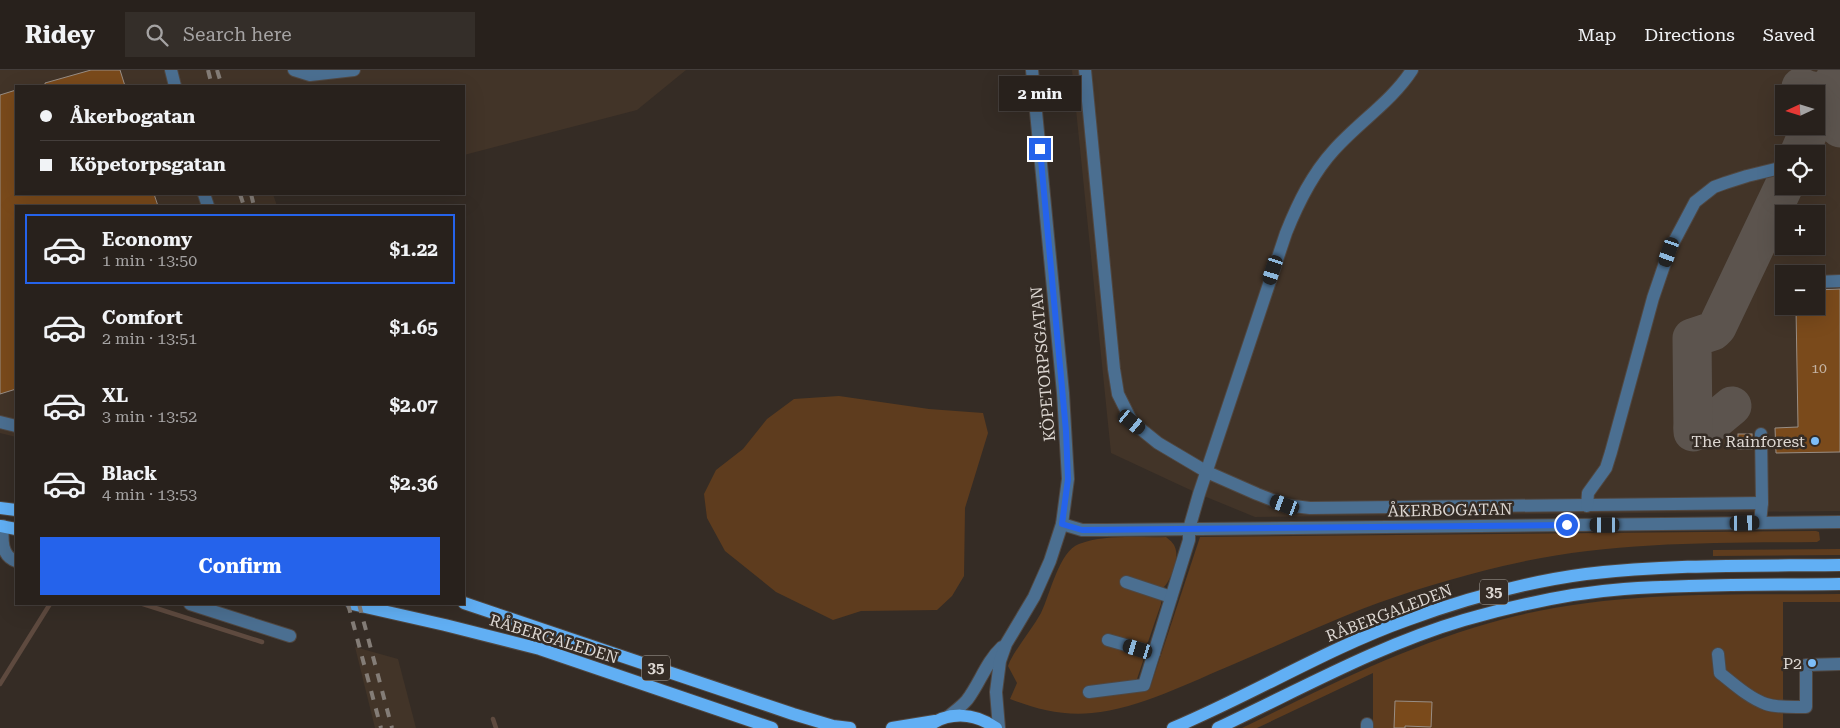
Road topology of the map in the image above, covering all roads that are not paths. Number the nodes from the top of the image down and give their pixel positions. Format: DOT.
graph roads {
  1 [pos="171,70"];
  2 [pos="294,70"];
  3 [pos="354,70"];
  4 [pos="1032,70"];
  5 [pos="1085,70"];
  6 [pos="1412,70"];
  7 [pos="175,85"];
  8 [pos="1775,169"];
  9 [pos="1840,281"];
  10 [pos="1825,282"];
  11 [pos="0,422"];
  12 [pos="15,426"];
  13 [pos="1762,434"];
  14 [pos="1207,472"];
  15 [pos="1762,503"];
  16 [pos="1587,506"];
  17 [pos="0,508"];
  18 [pos="15,510"];
  19 [pos="1840,522"];
  20 [pos="1760,523"];
  21 [pos="1062,524"];
  22 [pos="2,526"];
  23 [pos="15,529"];
  24 [pos="1189,529"];
  25 [pos="15,560"];
  26 [pos="1840,565"];
  27 [pos="1126,582"];
  28 [pos="1840,584"];
  29 [pos="1172,596"];
  30 [pos="465,602"];
  31 [pos="193,605"];
  32 [pos="356,605"];
  33 [pos="290,636"];
  34 [pos="1108,640"];
  35 [pos="1006,644"];
  36 [pos="1154,654"];
  37 [pos="1718,654"];
  38 [pos="1840,664"];
  39 [pos="1089,692"];
  40 [pos="943,718"];
  41 [pos="772,728"];
  42 [pos="850,728"];
  43 [pos="892,728"];
  44 [pos="926,728"];
  45 [pos="997,728"];
  46 [pos="1173,728"];
  47 [pos="1218,728"];
  1 -- 7 [label="street"];
  2 -- 3 [label="street"];
  4 -- 21 [label="street, KÖPETORPSGATAN"];
  5 -- 14 [label="street"];
  6 -- 14 [label="street"];
  8 -- 16 [label="street"];
  9 -- 10 [label="street"];
  11 -- 12 [label="street"];
  13 -- 15 [label="street"];
  14 -- 16 [label="street"];
  14 -- 24 [label="street"];
  15 -- 16 [label="street"];
  15 -- 20 [label="street"];
  17 -- 18 [label="main road"];
  19 -- 20 [label="street, ÅKERBOGATAN"];
  20 -- 24 [label="street, ÅKERBOGATAN"];
  21 -- 24 [label="street, ÅKERBOGATAN"];
  21 -- 35 [label="street, KÖPETORPSGATAN"];
  22 -- 23 [label="main road"];
  22 -- 25 [label="street"];
  24 -- 29 [label="street"];
  26 -- 46 [label="main road, RÅBERGALEDEN / 35"];
  27 -- 29 [label="street"];
  28 -- 47 [label="main road, RÅBERGALEDEN / 35"];
  29 -- 36 [label="street"];
  30 -- 42 [label="main road, RÅBERGALEDEN / 35"];
  31 -- 33 [label="street"];
  32 -- 41 [label="main road, RÅBERGALEDEN / 35"];
  34 -- 36 [label="street"];
  35 -- 40 [label="street, KÖPETORPSGATAN"];
  35 -- 45 [label="street, KÖPETORPSGATAN"];
  36 -- 39 [label="street"];
  37 -- 38 [label="street"];
  40 -- 43 [label="main road"];
  40 -- 44 [label="main road"];
  40 -- 45 [label="main road"];
}
